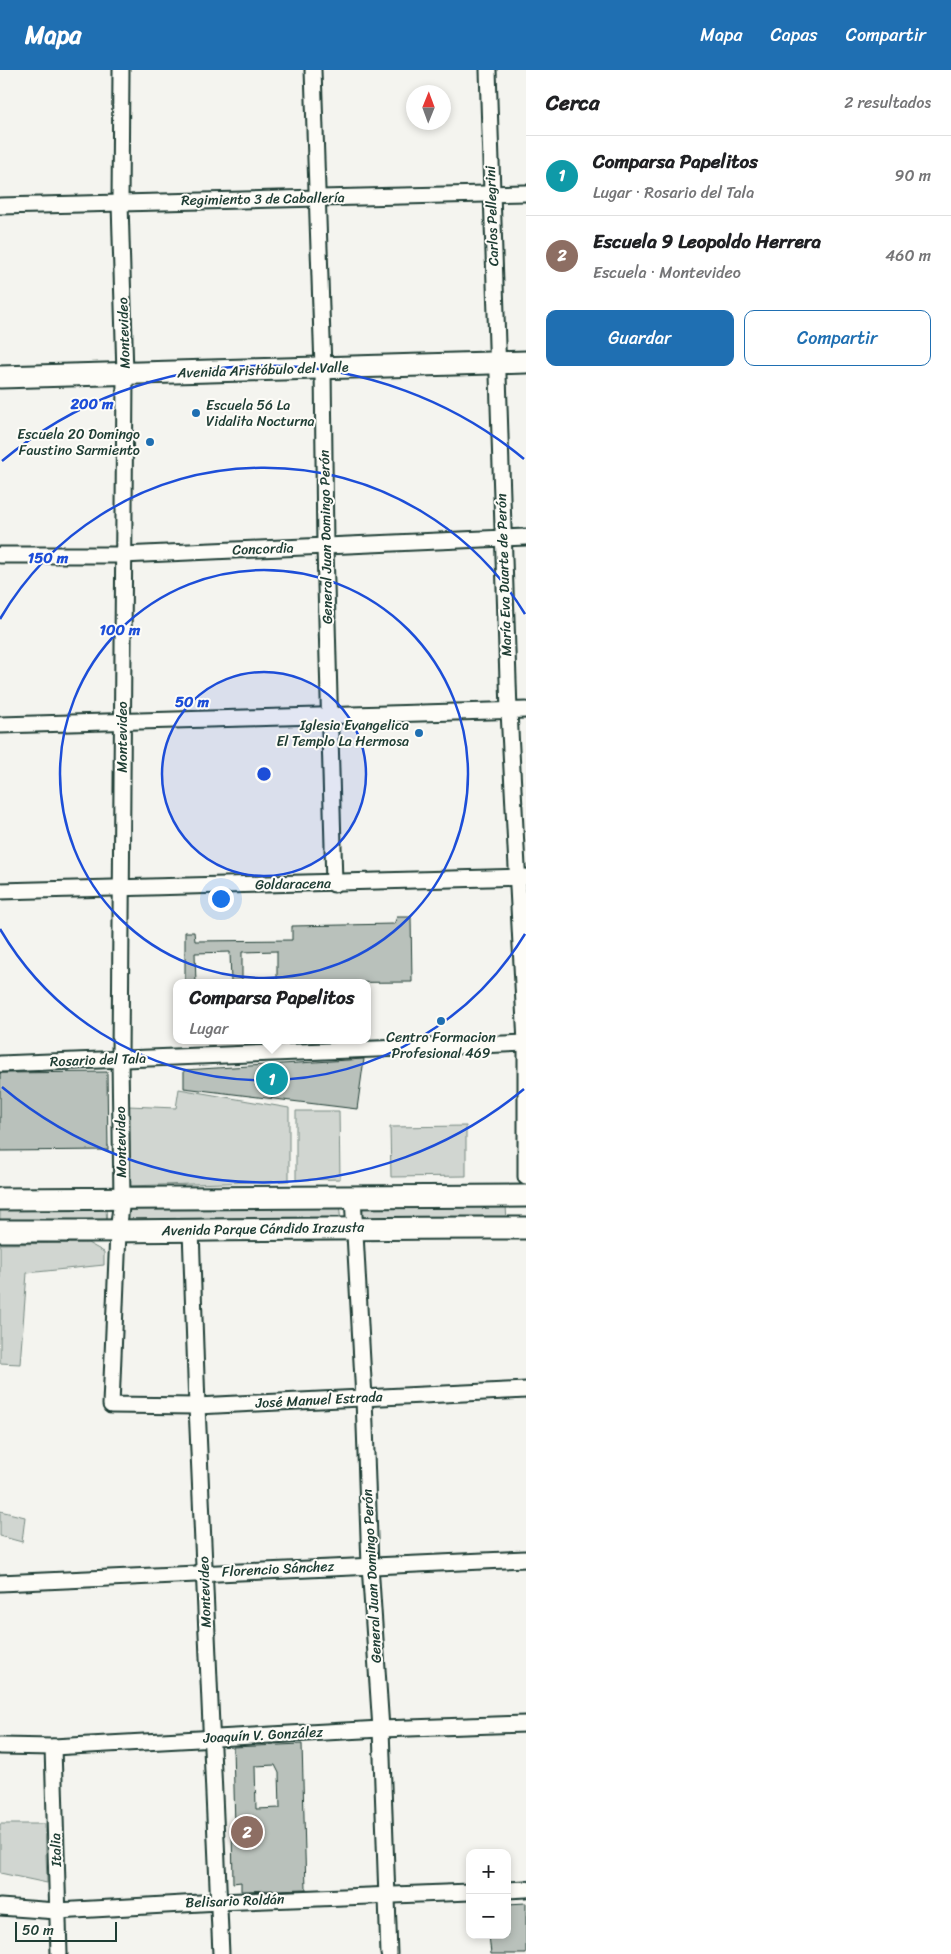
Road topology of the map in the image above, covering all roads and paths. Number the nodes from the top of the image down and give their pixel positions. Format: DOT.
graph roads {
  1 [pos="121,70"];
  2 [pos="312,70"];
  3 [pos="488,70"];
  4 [pos="526,193"];
  5 [pos="492,194"];
  6 [pos="316,198"];
  7 [pos="120,203"];
  8 [pos="0,206"];
  9 [pos="498,362"];
  10 [pos="526,362"];
  11 [pos="323,368"];
  12 [pos="125,374"];
  13 [pos="0,377"];
  14 [pos="503,537"];
  15 [pos="526,537"];
  16 [pos="325,547"];
  17 [pos="122,555"];
  18 [pos="0,556"];
  19 [pos="509,710"];
  20 [pos="526,710"];
  21 [pos="330,716"];
  22 [pos="122,722"];
  23 [pos="0,725"];
  24 [pos="522,877"];
  25 [pos="334,884"];
  26 [pos="121,887"];
  27 [pos="0,890"];
  28 [pos="526,1043"];
  29 [pos="120,1059"];
  30 [pos="0,1064"];
  31 [pos="526,1178"];
  32 [pos="526,1196"];
  33 [pos="353,1197"];
  34 [pos="0,1199"];
  35 [pos="122,1199"];
  36 [pos="356,1227"];
  37 [pos="526,1228"];
  38 [pos="191,1230"];
  39 [pos="0,1231"];
  40 [pos="118,1232"];
  41 [pos="526,1390"];
  42 [pos="364,1398"];
  43 [pos="111,1405"];
  44 [pos="197,1406"];
  45 [pos="526,1559"];
  46 [pos="370,1564"];
  47 [pos="205,1573"];
  48 [pos="0,1583"];
  49 [pos="526,1724"];
  50 [pos="381,1729"];
  51 [pos="211,1738"];
  52 [pos="0,1746"];
  53 [pos="53,1747"];
  54 [pos="526,1889"];
  55 [pos="511,1890"];
  56 [pos="466,1892"];
  57 [pos="387,1896"];
  58 [pos="219,1902"];
  59 [pos="0,1907"];
  60 [pos="57,1911"];
  61 [pos="59,1954"];
  62 [pos="221,1954"];
  63 [pos="390,1954"];
  1 -- 7 [label="street, Montevideo"];
  2 -- 6 [label="street, General Juan Domingo Perón"];
  3 -- 5 [label="street, Carlos Pellegrini"];
  4 -- 5 [label="street, Regimiento 3 de Caballería"];
  5 -- 6 [label="street, Regimiento 3 de Caballería"];
  5 -- 9 [label="street, Carlos Pellegrini"];
  6 -- 7 [label="street, Regimiento 3 de Caballería"];
  6 -- 11 [label="street, General Juan Domingo Perón"];
  7 -- 8 [label="street, Regimiento 3 de Caballería"];
  7 -- 12 [label="street, Montevideo"];
  9 -- 10 [label="main road, Avenida Aristóbulo del Valle"];
  9 -- 11 [label="main road, Avenida Aristóbulo del Valle"];
  9 -- 14 [label="street, María Eva Duarte de Perón"];
  11 -- 12 [label="main road, Avenida Aristóbulo del Valle"];
  11 -- 16 [label="street, General Juan Domingo Perón"];
  12 -- 13 [label="main road, Avenida Aristóbulo del Valle"];
  12 -- 17 [label="street, Montevideo"];
  14 -- 15 [label="street, Concordia"];
  14 -- 16 [label="street, Concordia"];
  14 -- 19 [label="street, María Eva Duarte de Perón"];
  16 -- 17 [label="street, Concordia"];
  16 -- 21 [label="street, General Juan Domingo Perón"];
  17 -- 18 [label="street, Concordia"];
  17 -- 22 [label="street, Montevideo"];
  19 -- 20 [label="street"];
  19 -- 21 [label="street"];
  19 -- 24 [label="street, María Eva Duarte de Perón"];
  21 -- 22 [label="street"];
  21 -- 25 [label="street, General Juan Domingo Perón"];
  22 -- 23 [label="street"];
  22 -- 26 [label="street, Montevideo"];
  24 -- 25 [label="street, Goldaracena"];
  24 -- 28 [label="street, María Eva Duarte de Perón"];
  25 -- 26 [label="street, Goldaracena"];
  26 -- 27 [label="street, Goldaracena"];
  26 -- 29 [label="street, Montevideo"];
  28 -- 29 [label="street, Rosario del Tala"];
  28 -- 31 [label="street, María Eva Duarte de Perón"];
  29 -- 30 [label="street, Rosario del Tala"];
  29 -- 35 [label="street, Montevideo"];
  32 -- 33 [label="main road"];
  33 -- 35 [label="main road"];
  33 -- 36 [label="street, General Juan Domingo Perón"];
  34 -- 35 [label="main road"];
  35 -- 40 [label="street, Montevideo"];
  36 -- 37 [label="main road, Avenida Parque Cándido Irazusta"];
  36 -- 38 [label="main road, Avenida Parque Cándido Irazusta"];
  36 -- 42 [label="street, General Juan Domingo Perón"];
  38 -- 40 [label="main road, Avenida Parque Cándido Irazusta"];
  38 -- 44 [label="street, Montevideo"];
  39 -- 40 [label="main road, Avenida Parque Cándido Irazusta"];
  40 -- 43 [label="street, Montevideo"];
  41 -- 42 [label="street, José Manuel Estrada"];
  42 -- 44 [label="street, José Manuel Estrada"];
  42 -- 46 [label="street, General Juan Domingo Perón"];
  43 -- 44 [label="street, José Manuel Estrada"];
  44 -- 47 [label="street, Montevideo"];
  45 -- 46 [label="street, Florencio Sánchez"];
  46 -- 47 [label="street, Florencio Sánchez"];
  46 -- 50 [label="street, General Juan Domingo Perón"];
  47 -- 48 [label="street, Florencio Sánchez"];
  47 -- 51 [label="street, Montevideo"];
  49 -- 50 [label="street, Joaquín V. González"];
  50 -- 51 [label="street, Joaquín V. González"];
  50 -- 57 [label="street, General Juan Domingo Perón"];
  51 -- 53 [label="street, Joaquín V. González"];
  51 -- 58 [label="street, Montevideo"];
  52 -- 53 [label="street, Joaquín V. González"];
  53 -- 60 [label="street, Italia"];
  54 -- 55 [label="street"];
  56 -- 57 [label="street, Belisario Roldán"];
  57 -- 58 [label="street, Belisario Roldán"];
  57 -- 63 [label="street, General Juan Domingo Perón"];
  58 -- 60 [label="street, Belisario Roldán"];
  58 -- 62 [label="street, Montevideo"];
  59 -- 60 [label="street, Belisario Roldán"];
  60 -- 61 [label="street, Italia"];
}
